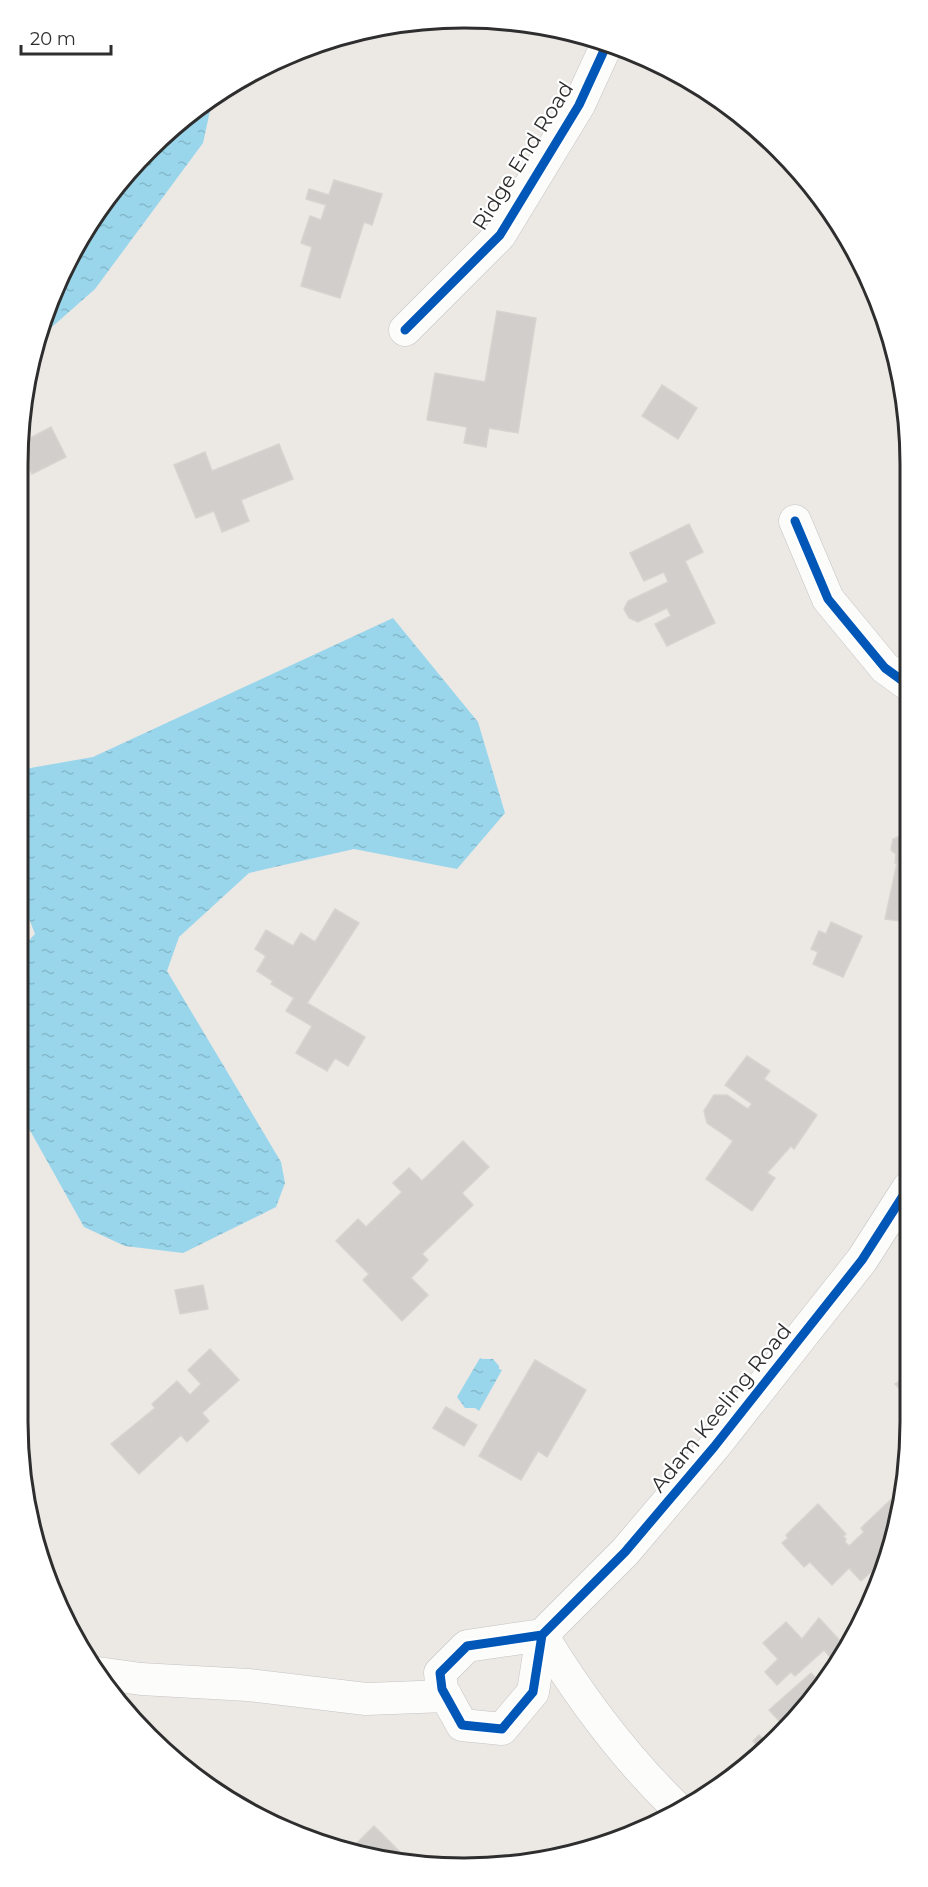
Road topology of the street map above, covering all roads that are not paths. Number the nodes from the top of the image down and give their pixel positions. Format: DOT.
graph roads {
  1 [pos="603,52"];
  2 [pos="405,330"];
  3 [pos="795,521"];
  4 [pos="900,679"];
  5 [pos="900,1201"];
  6 [pos="542,1635"];
  7 [pos="109,1674"];
  8 [pos="446,1696"];
  9 [pos="674,1805"];
  1 -- 2 [label="street, Ridge End Road"];
  3 -- 4 [label="street"];
  5 -- 6 [label="street, Adam Keeling Road"];
  6 -- 8 [label="street"];
  6 -- 8 [label="street"];
  6 -- 9 [label="street"];
  7 -- 8 [label="street"];
}
